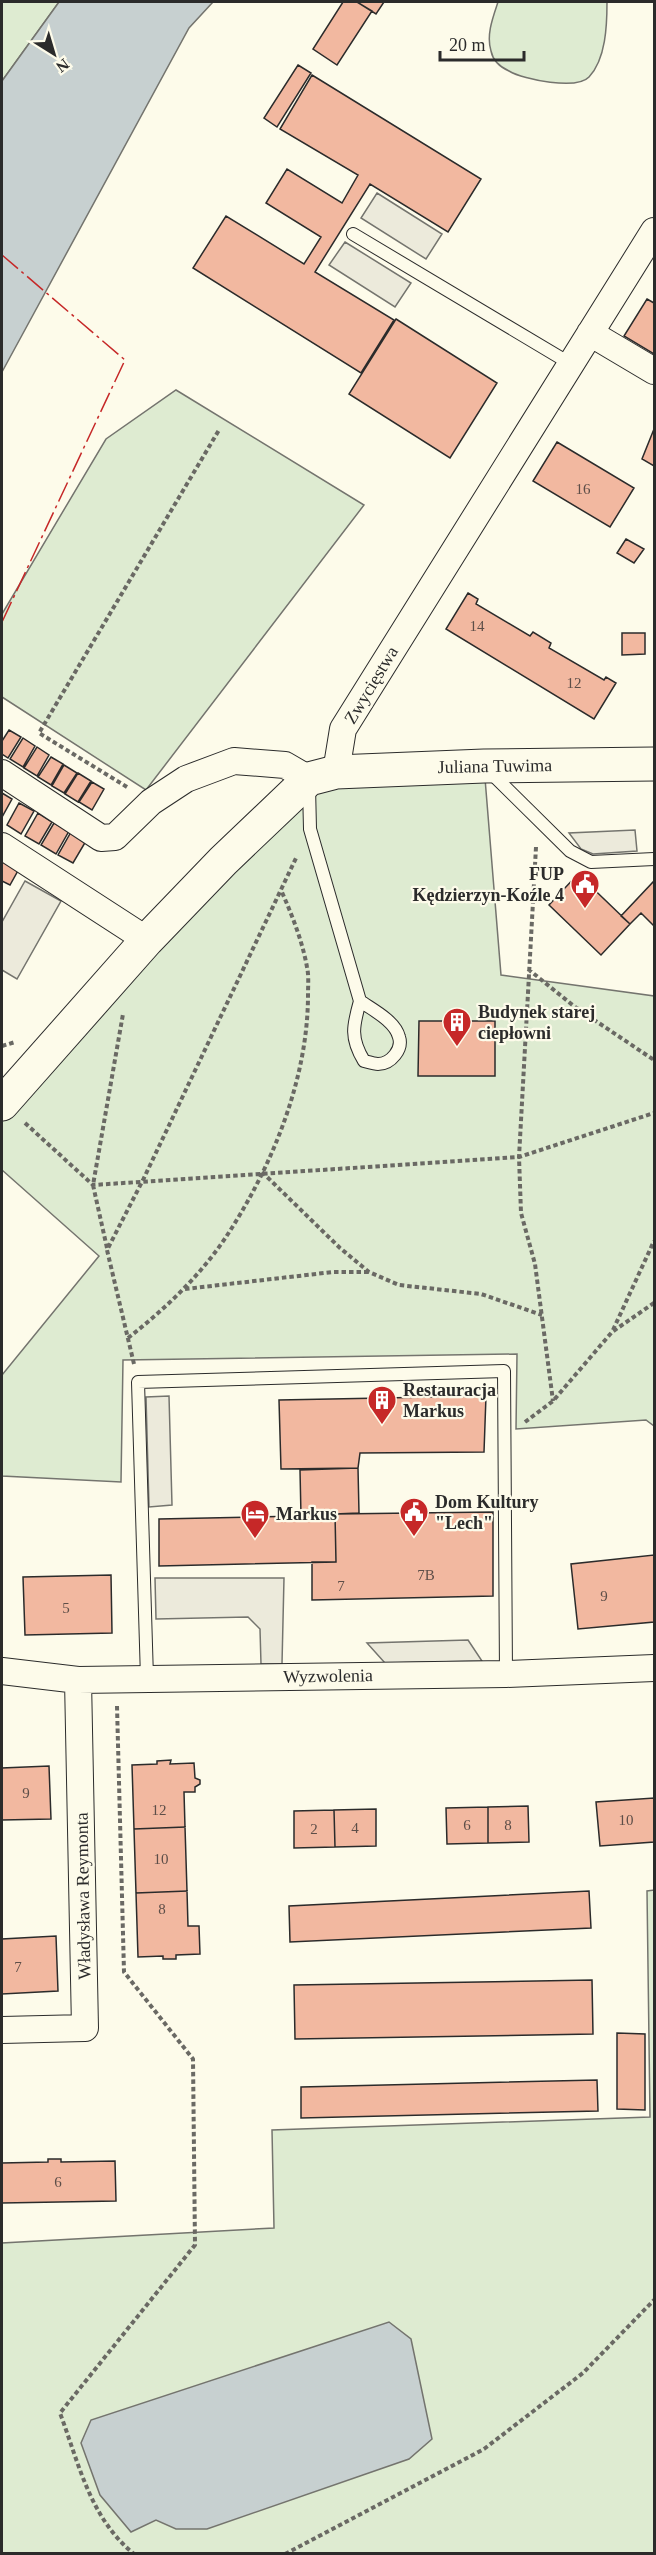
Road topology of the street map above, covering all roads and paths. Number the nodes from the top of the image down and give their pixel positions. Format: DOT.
graph roads {
  1 [pos="654,231"];
  2 [pos="353,234"];
  3 [pos="591,333"];
  4 [pos="571,364"];
  5 [pos="654,372"];
  6 [pos="219,430"];
  7 [pos="654,764"];
  8 [pos="484,766"];
  9 [pos="2,774"];
  10 [pos="323,776"];
  11 [pos="151,802"];
  12 [pos="538,822"];
  13 [pos="310,829"];
  14 [pos="2,846"];
  15 [pos="654,859"];
  16 [pos="281,889"];
  17 [pos="147,940"];
  18 [pos="528,968"];
  19 [pos="112,979"];
  20 [pos="360,1001"];
  21 [pos="654,1060"];
  22 [pos="2,1103"];
  23 [pos="654,1113"];
  24 [pos="519,1157"];
  25 [pos="262,1172"];
  26 [pos="143,1180"];
  27 [pos="93,1185"];
  28 [pos="654,1241"];
  29 [pos="107,1250"];
  30 [pos="369,1272"];
  31 [pos="184,1289"];
  32 [pos="654,1303"];
  33 [pos="542,1315"];
  34 [pos="612,1332"];
  35 [pos="128,1338"];
  36 [pos="138,1382"];
  37 [pos="553,1401"];
  38 [pos="505,1436"];
  39 [pos="654,1668"];
  40 [pos="2,1671"];
  41 [pos="506,1674"];
  42 [pos="116,1678"];
  43 [pos="147,1678"];
  44 [pos="78,1680"];
  45 [pos="2,2030"];
  46 [pos="654,2301"];
  47 [pos="134,2553"];
  48 [pos="285,2553"];
  1 -- 3 [label="street, Zwycięstwa"];
  2 -- 4 [label="lane"];
  3 -- 4 [label="street, Zwycięstwa"];
  3 -- 5 [label="street"];
  4 -- 10 [label="street, Zwycięstwa"];
  6 -- 11 [label="path"];
  7 -- 8 [label="street, Juliana Tuwima"];
  8 -- 10 [label="street, Juliana Tuwima"];
  8 -- 12 [label="lane"];
  9 -- 11 [label="street"];
  10 -- 11 [label="street"];
  10 -- 13 [label="lane"];
  10 -- 17 [label="street"];
  12 -- 15 [label="lane"];
  12 -- 18 [label="path"];
  13 -- 16 [label="path"];
  13 -- 20 [label="lane"];
  14 -- 17 [label="street"];
  16 -- 25 [label="path"];
  16 -- 26 [label="path"];
  17 -- 19 [label="street"];
  18 -- 21 [label="path"];
  18 -- 24 [label="path"];
  19 -- 22 [label="street"];
  19 -- 27 [label="path"];
  20 -- 20 [label="lane"];
  22 -- 27 [label="path"];
  23 -- 24 [label="path"];
  24 -- 25 [label="path"];
  24 -- 33 [label="path"];
  25 -- 26 [label="path"];
  25 -- 30 [label="path"];
  25 -- 31 [label="path"];
  26 -- 27 [label="path"];
  26 -- 29 [label="path"];
  27 -- 29 [label="path"];
  28 -- 34 [label="path"];
  29 -- 35 [label="path"];
  30 -- 31 [label="path"];
  30 -- 33 [label="path"];
  31 -- 35 [label="path"];
  32 -- 34 [label="path"];
  33 -- 37 [label="path"];
  34 -- 37 [label="path"];
  35 -- 36 [label="path"];
  36 -- 38 [label="lane"];
  36 -- 43 [label="lane"];
  37 -- 38 [label="path"];
  38 -- 41 [label="lane"];
  39 -- 41 [label="street, Wyzwolenia"];
  40 -- 44 [label="street, Wyzwolenia"];
  41 -- 43 [label="street, Wyzwolenia"];
  42 -- 43 [label="street, Wyzwolenia"];
  42 -- 44 [label="street, Wyzwolenia"];
  42 -- 47 [label="path"];
  44 -- 45 [label="street, Władysława Reymonta"];
  46 -- 48 [label="path"];
}
